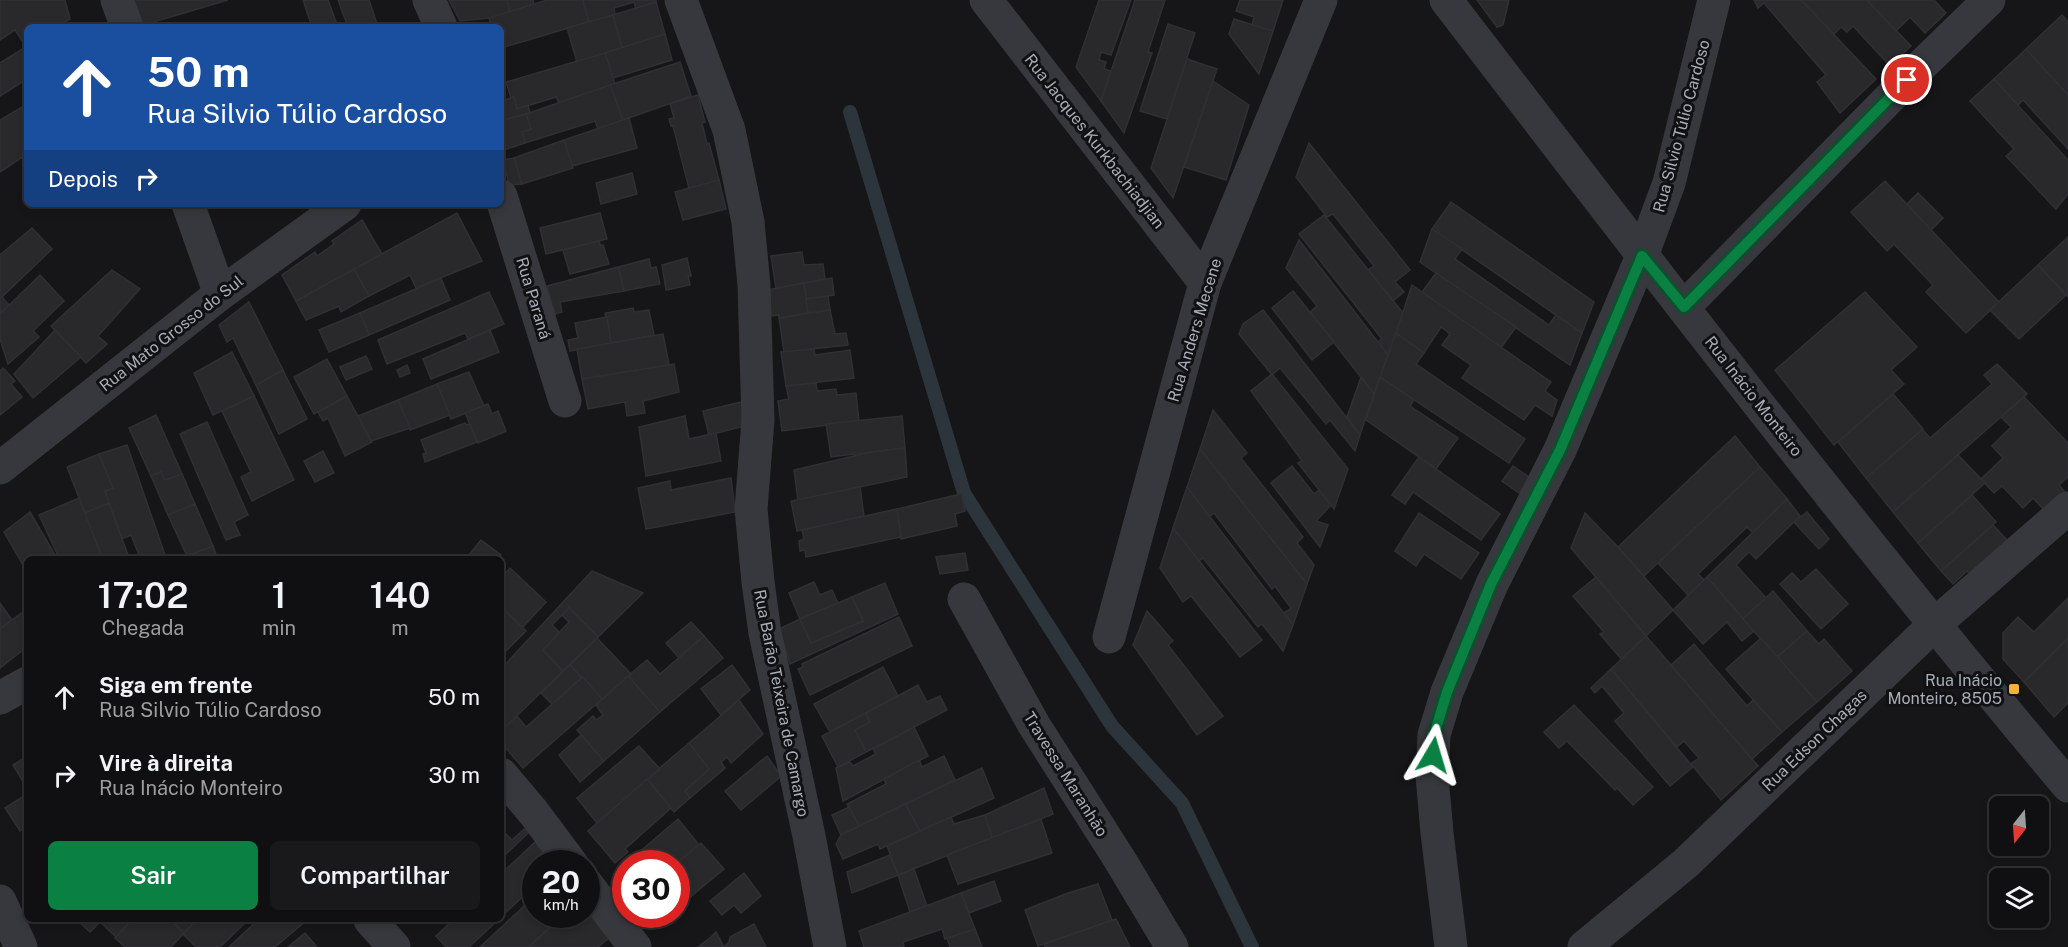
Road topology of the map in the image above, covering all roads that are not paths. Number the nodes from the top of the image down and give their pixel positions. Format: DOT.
graph roads {
  1 [pos="117,0"];
  2 [pos="429,0"];
  3 [pos="681,0"];
  4 [pos="986,0"];
  5 [pos="1322,0"];
  6 [pos="1446,0"];
  7 [pos="1714,0"];
  8 [pos="1989,0"];
  9 [pos="126,24"];
  10 [pos="440,24"];
  11 [pos="504,206"];
  12 [pos="189,207"];
  13 [pos="341,207"];
  14 [pos="1642,256"];
  15 [pos="1204,283"];
  16 [pos="220,294"];
  17 [pos="1684,307"];
  18 [pos="565,401"];
  19 [pos="0,468"];
  20 [pos="2068,508"];
  21 [pos="963,599"];
  22 [pos="1934,625"];
  23 [pos="1109,637"];
  24 [pos="24,685"];
  25 [pos="0,698"];
  26 [pos="504,778"];
  27 [pos="2068,786"];
  28 [pos="562,850"];
  29 [pos="600,901"];
  30 [pos="0,902"];
  31 [pos="372,922"];
  32 [pos="21,947"];
  33 [pos="394,947"];
  34 [pos="635,947"];
  35 [pos="830,947"];
  36 [pos="1172,947"];
  37 [pos="1451,947"];
  38 [pos="1584,947"];
  1 -- 9 [label="street"];
  2 -- 10 [label="street"];
  3 -- 35 [label="street, Rua Barão Teixeira de Camargo"];
  4 -- 15 [label="street, Rua Jacques Kurkbachiadjian"];
  5 -- 15 [label="street, Rua Anders Mecene"];
  6 -- 14 [label="street, Rua Inácio Monteiro"];
  7 -- 14 [label="street, Rua Silvio Túlio Cardoso"];
  8 -- 17 [label="street"];
  11 -- 18 [label="street, Rua Paraná"];
  12 -- 16 [label="street"];
  13 -- 16 [label="street, Rua Mato Grosso do Sul"];
  14 -- 17 [label="street, Rua Inácio Monteiro"];
  14 -- 37 [label="street, Rua Silvio Túlio Cardoso"];
  15 -- 23 [label="street, Rua Anders Mecene"];
  16 -- 19 [label="street, Rua Mato Grosso do Sul"];
  17 -- 22 [label="street, Rua Inácio Monteiro"];
  20 -- 22 [label="street, Rua Edson Chagas"];
  21 -- 36 [label="street, Travessa Maranhão"];
  22 -- 27 [label="street, Rua Inácio Monteiro"];
  22 -- 38 [label="street, Rua Edson Chagas"];
  24 -- 25 [label="street"];
  26 -- 28 [label="street"];
  29 -- 34 [label="street"];
  30 -- 32 [label="street"];
  31 -- 33 [label="street"];
}
